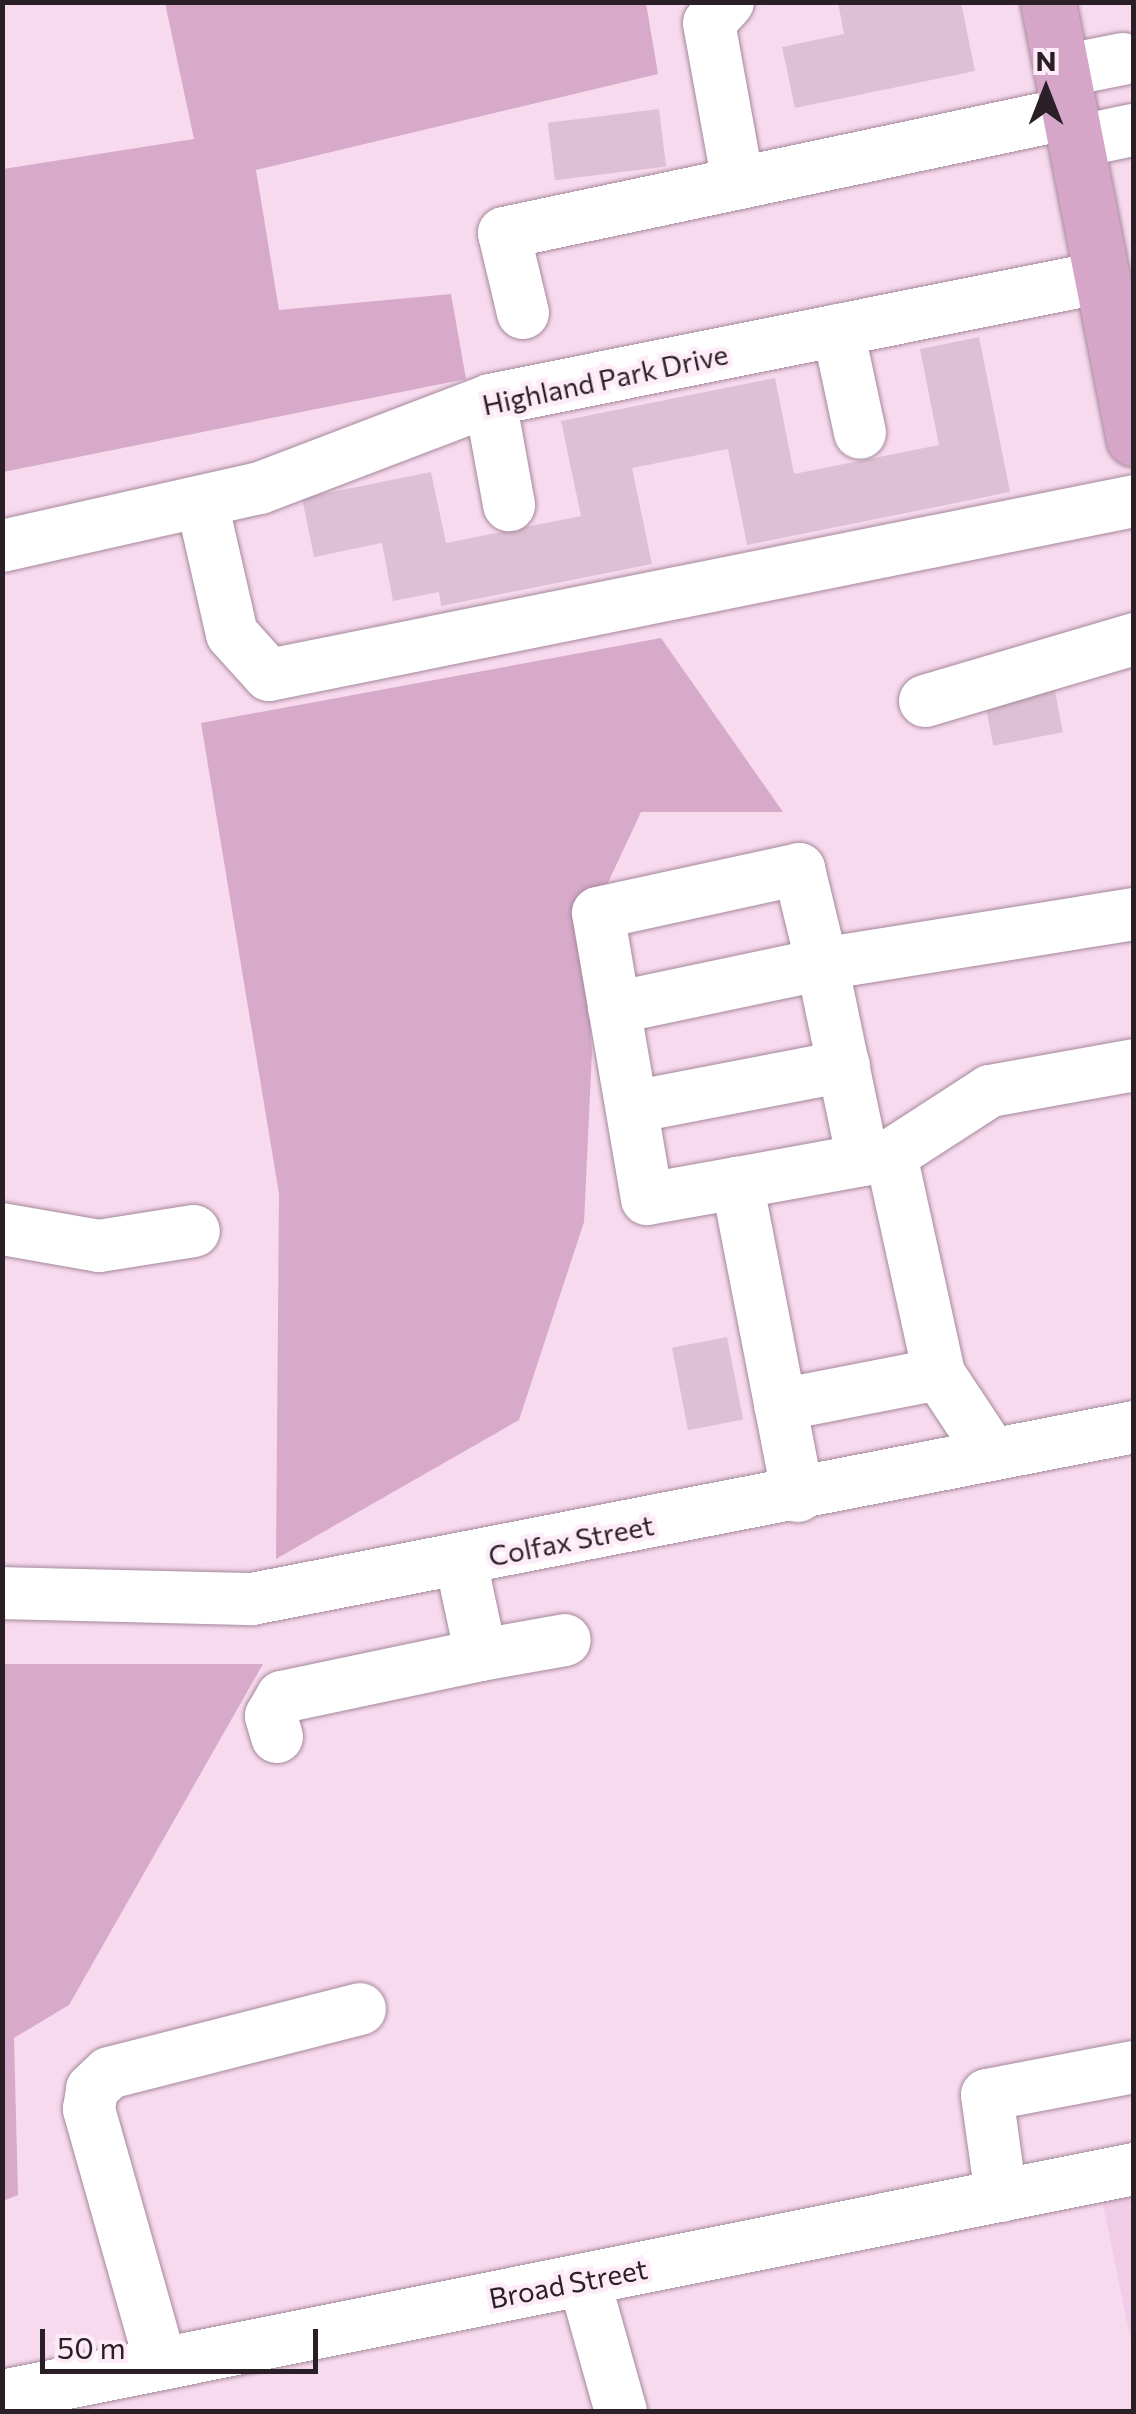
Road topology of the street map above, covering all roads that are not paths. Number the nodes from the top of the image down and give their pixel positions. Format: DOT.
graph roads {
  1 [pos="728,2"];
  2 [pos="1048,2"];
  3 [pos="1123,59"];
  4 [pos="1069,108"];
  5 [pos="1132,130"];
  6 [pos="738,183"];
  7 [pos="1102,277"];
  8 [pos="523,313"];
  9 [pos="838,330"];
  10 [pos="1126,353"];
  11 [pos="490,400"];
  12 [pos="860,432"];
  13 [pos="1134,439"];
  14 [pos="1134,501"];
  15 [pos="202,504"];
  16 [pos="509,505"];
  17 [pos="119,525"];
  18 [pos="2,546"];
  19 [pos="2,572"];
  20 [pos="1134,639"];
  21 [pos="925,700"];
  22 [pos="1134,914"];
  23 [pos="822,964"];
  24 [pos="614,1008"];
  25 [pos="1134,1065"];
  26 [pos="844,1066"];
  27 [pos="632,1108"];
  28 [pos="877,1157"];
  29 [pos="737,1182"];
  30 [pos="2,1229"];
  31 [pos="194,1231"];
  32 [pos="939,1374"];
  33 [pos="780,1405"];
  34 [pos="1134,1427"];
  35 [pos="992,1454"];
  36 [pos="798,1496"];
  37 [pos="461,1562"];
  38 [pos="2,1594"];
  39 [pos="565,1640"];
  40 [pos="481,1655"];
  41 [pos="277,1737"];
  42 [pos="360,2009"];
  43 [pos="1134,2067"];
  44 [pos="1134,2169"];
  45 [pos="1001,2196"];
  46 [pos="584,2280"];
  47 [pos="161,2364"];
  48 [pos="2,2396"];
  49 [pos="621,2412"];
  1 -- 6 [label="street"];
  2 -- 4 [label="main road"];
  3 -- 4 [label="street"];
  4 -- 5 [label="street"];
  4 -- 6 [label="street"];
  4 -- 7 [label="main road"];
  6 -- 8 [label="street"];
  7 -- 9 [label="street, Highland Park Drive"];
  7 -- 10 [label="main road"];
  9 -- 11 [label="street, Highland Park Drive"];
  9 -- 12 [label="street"];
  10 -- 13 [label="main road"];
  11 -- 15 [label="street, Highland Park Drive"];
  11 -- 16 [label="street"];
  14 -- 15 [label="street"];
  15 -- 17 [label="street, Highland Park Drive"];
  17 -- 18 [label="street, Highland Park Drive"];
  17 -- 19 [label="street"];
  20 -- 21 [label="street"];
  22 -- 23 [label="street"];
  23 -- 24 [label="street"];
  23 -- 24 [label="street"];
  23 -- 26 [label="street"];
  24 -- 27 [label="street"];
  25 -- 28 [label="street"];
  26 -- 27 [label="street"];
  26 -- 28 [label="street"];
  27 -- 29 [label="street"];
  28 -- 29 [label="street"];
  28 -- 32 [label="street"];
  29 -- 33 [label="street"];
  30 -- 31 [label="street"];
  32 -- 33 [label="street"];
  32 -- 35 [label="street"];
  33 -- 36 [label="street"];
  34 -- 35 [label="street, Colfax Street"];
  35 -- 36 [label="street, Colfax Street"];
  36 -- 37 [label="street, Colfax Street"];
  37 -- 38 [label="street, Colfax Street"];
  37 -- 40 [label="street"];
  39 -- 40 [label="street"];
  40 -- 41 [label="street"];
  42 -- 47 [label="street"];
  43 -- 45 [label="street"];
  44 -- 45 [label="street, Broad Street"];
  45 -- 46 [label="street, Broad Street"];
  46 -- 47 [label="street, Broad Street"];
  46 -- 49 [label="street"];
  47 -- 48 [label="street, Broad Street"];
}
